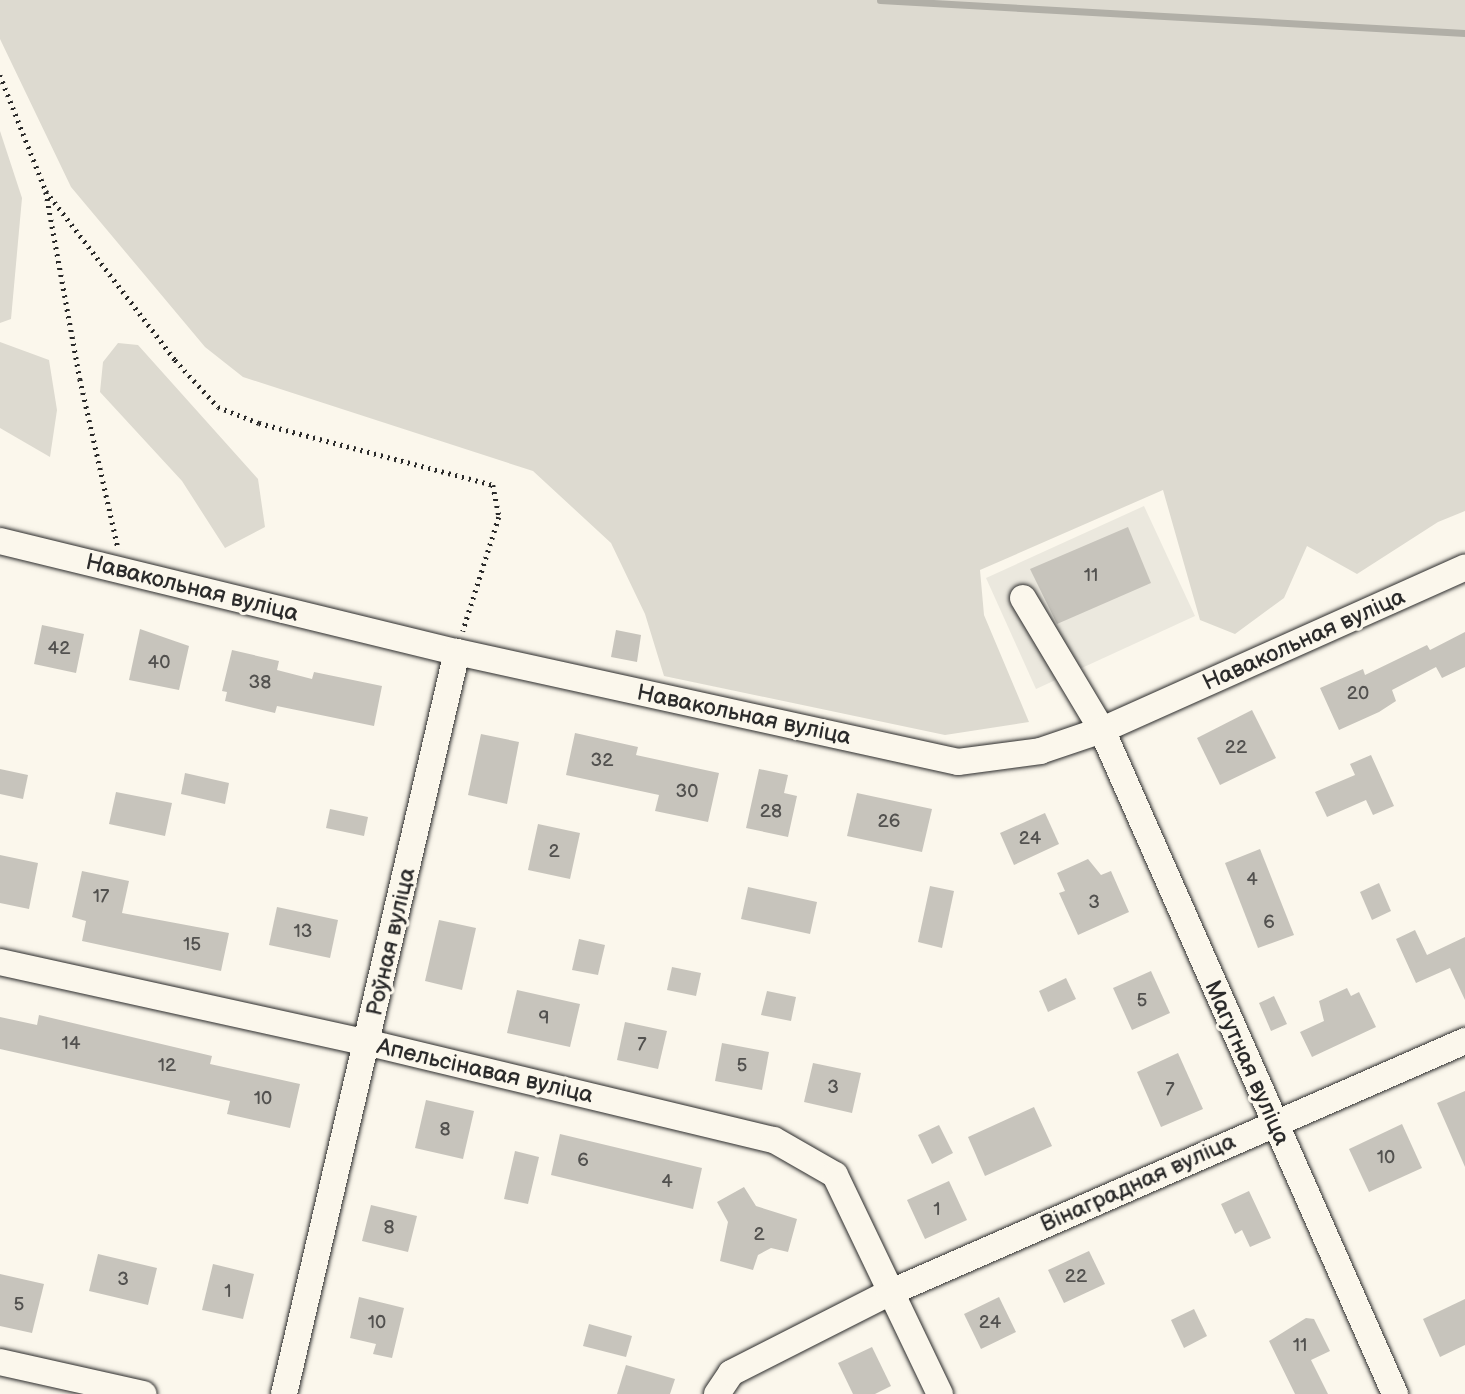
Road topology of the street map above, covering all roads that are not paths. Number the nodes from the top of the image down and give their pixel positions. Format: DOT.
graph roads {
  1 [pos="0,541"];
  2 [pos="1465,568"];
  3 [pos="1023,598"];
  4 [pos="457,652"];
  5 [pos="1102,730"];
  6 [pos="0,962"];
  7 [pos="1465,1041"];
  8 [pos="369,1043"];
  9 [pos="1273,1123"];
  10 [pos="889,1293"];
  11 [pos="0,1363"];
  12 [pos="143,1394"];
  13 [pos="284,1394"];
  14 [pos="717,1394"];
  15 [pos="940,1394"];
  16 [pos="1395,1394"];
  1 -- 4 [label="street, Навакольная вуліца"];
  2 -- 5 [label="street, Навакольная вуліца"];
  3 -- 5 [label="street, Магутная вуліца"];
  4 -- 5 [label="street, Навакольная вуліца"];
  4 -- 8 [label="street, Роўная вуліца"];
  5 -- 9 [label="street, Магутная вуліца"];
  6 -- 8 [label="street, Апельсінавая вуліца"];
  7 -- 9 [label="street, Вінаградная вуліца"];
  8 -- 10 [label="street, Апельсінавая вуліца"];
  8 -- 13 [label="street, Роўная вуліца"];
  9 -- 10 [label="street, Вінаградная вуліца"];
  9 -- 16 [label="street, Магутная вуліца"];
  10 -- 14 [label="street, Вінаградная вуліца"];
  10 -- 15 [label="street"];
  11 -- 12 [label="street"];
}
